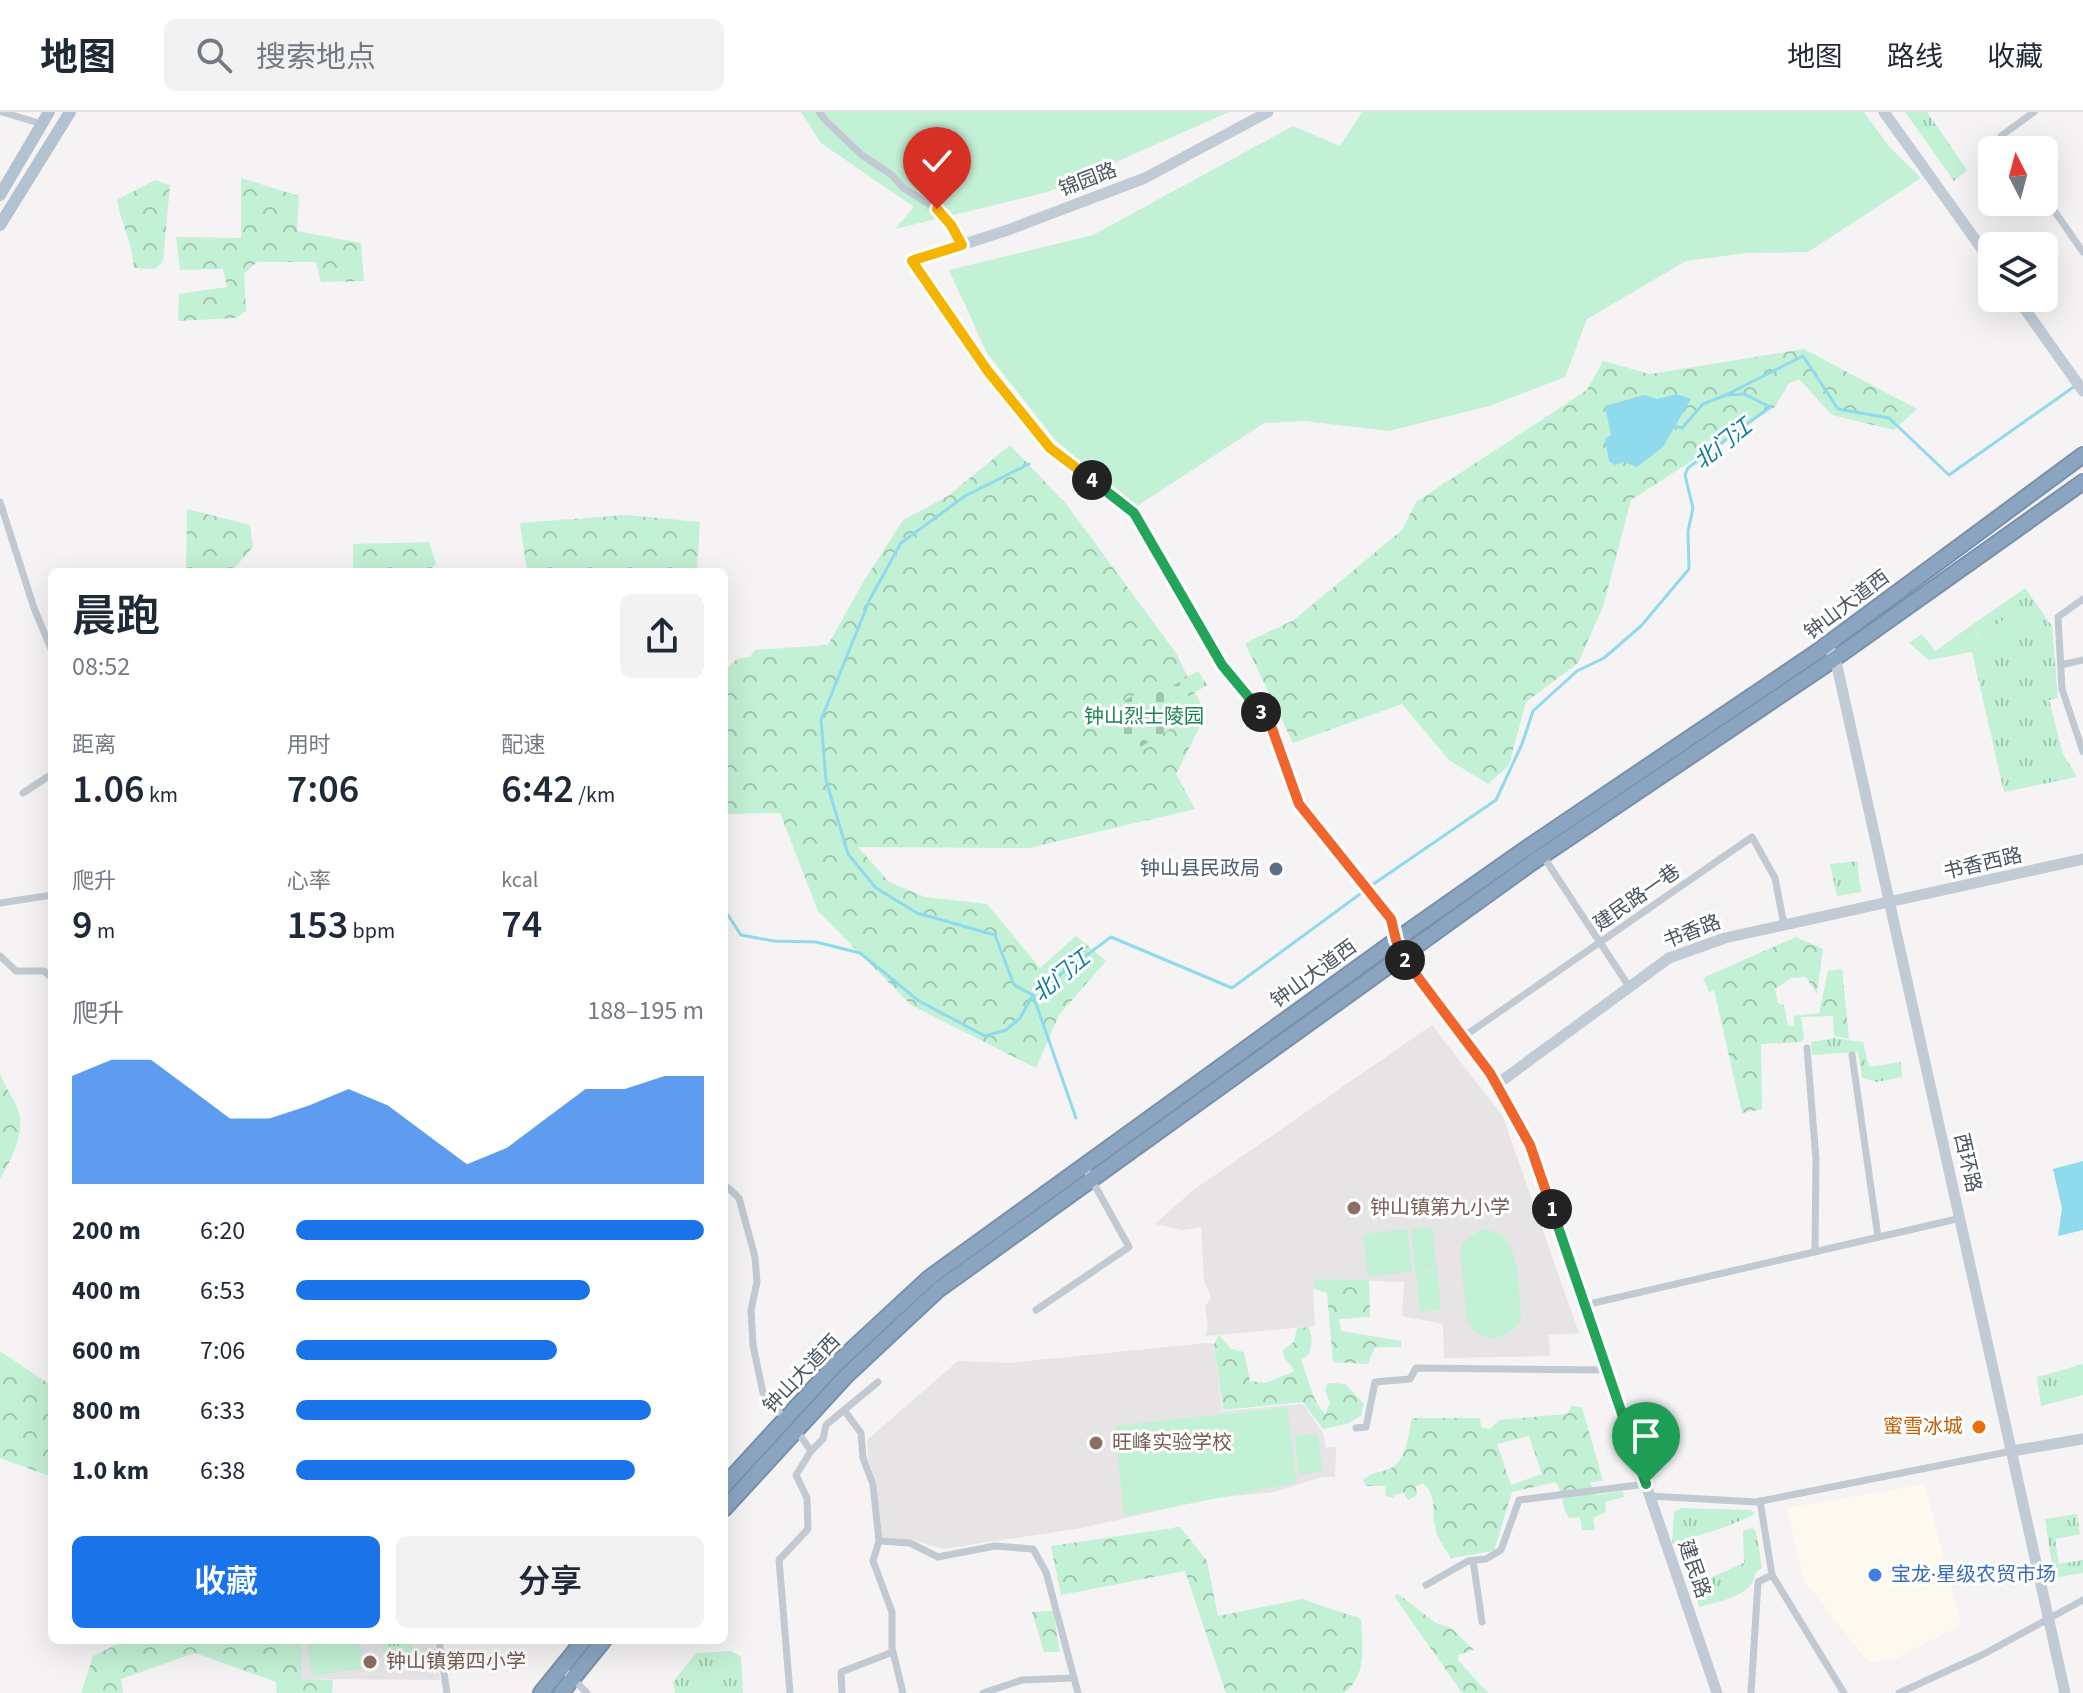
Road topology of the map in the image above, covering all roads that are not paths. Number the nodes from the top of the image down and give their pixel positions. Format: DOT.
graph roads {
  1 [pos="2,112"];
  2 [pos="49,112"];
  3 [pos="70,112"];
  4 [pos="819,112"];
  5 [pos="1268,112"];
  6 [pos="1884,112"];
  7 [pos="2034,112"];
  8 [pos="42,124"];
  9 [pos="2001,136"];
  10 [pos="0,195"];
  11 [pos="2058,216"];
  12 [pos="0,225"];
  13 [pos="1978,243"];
  14 [pos="962,245"];
  15 [pos="2083,252"];
  16 [pos="912,261"];
  17 [pos="2027,312"];
  18 [pos="2080,386"];
  19 [pos="2083,455"];
  20 [pos="2083,482"];
  21 [pos="0,502"];
  22 [pos="2083,599"];
  23 [pos="48,641"];
  24 [pos="1831,651"];
  25 [pos="2083,660"];
  26 [pos="2061,665"];
  27 [pos="2081,737"];
  28 [pos="2083,752"];
  29 [pos="48,777"];
  30 [pos="23,793"];
  31 [pos="1539,849"];
  32 [pos="2083,859"];
  33 [pos="48,896"];
  34 [pos="1890,902"];
  35 [pos="0,903"];
  36 [pos="1784,925"];
  37 [pos="1396,940"];
  38 [pos="1599,944"];
  39 [pos="0,956"];
  40 [pos="1402,956"];
  41 [pos="48,974"];
  42 [pos="1630,988"];
  43 [pos="1463,1037"];
  44 [pos="1807,1048"];
  45 [pos="1852,1055"];
  46 [pos="1496,1085"];
  47 [pos="1087,1173"];
  48 [pos="728,1188"];
  49 [pos="1961,1218"];
  50 [pos="1878,1237"];
  51 [pos="1815,1252"];
  52 [pos="1585,1305"];
  53 [pos="1036,1310"];
  54 [pos="1607,1370"];
  55 [pos="878,1382"];
  56 [pos="844,1410"];
  57 [pos="791,1425"];
  58 [pos="1356,1428"];
  59 [pos="2083,1439"];
  60 [pos="811,1451"];
  61 [pos="2012,1451"];
  62 [pos="728,1482"];
  63 [pos="1648,1490"];
  64 [pos="1760,1501"];
  65 [pos="728,1504"];
  66 [pos="879,1541"];
  67 [pos="1473,1560"];
  68 [pos="1772,1575"];
  69 [pos="1426,1585"];
  70 [pos="2083,1600"];
  71 [pos="2049,1620"];
  72 [pos="1482,1622"];
  73 [pos="440,1644"];
  74 [pos="582,1644"];
  75 [pos="600,1644"];
  76 [pos="893,1652"];
  77 [pos="567,1673"];
  78 [pos="1074,1678"];
  79 [pos="447,1693"];
  80 [pos="541,1693"];
  81 [pos="561,1693"];
  82 [pos="587,1693"];
  83 [pos="790,1693"];
  84 [pos="842,1693"];
  85 [pos="903,1693"];
  86 [pos="983,1693"];
  87 [pos="1078,1693"];
  88 [pos="1717,1693"];
  89 [pos="1751,1693"];
  90 [pos="1844,1693"];
  91 [pos="1899,1693"];
  92 [pos="2065,1693"];
  1 -- 8 [label="street"];
  2 -- 8 [label="main road"];
  3 -- 12 [label="main road"];
  4 -- 14 [label="street"];
  5 -- 14 [label="street, 锦园路"];
  6 -- 13 [label="street"];
  7 -- 9 [label="street"];
  8 -- 10 [label="main road"];
  11 -- 15 [label="street"];
  14 -- 16 [label="street, 锦园路"];
  16 -- 37 [label="street"];
  17 -- 18 [label="street"];
  19 -- 24 [label="highway, 钟山大道西"];
  20 -- 24 [label="highway, 钟山大道西"];
  21 -- 23 [label="street"];
  22 -- 26 [label="street"];
  24 -- 31 [label="highway, 钟山大道西"];
  24 -- 34 [label="street, 西环路"];
  25 -- 26 [label="street"];
  26 -- 27 [label="street"];
  27 -- 28 [label="street"];
  29 -- 30 [label="street"];
  31 -- 37 [label="highway, 钟山大道西"];
  31 -- 38 [label="street"];
  31 -- 40 [label="highway, 钟山大道西"];
  32 -- 34 [label="street, 书香西路"];
  33 -- 35 [label="street"];
  34 -- 36 [label="street, 书香路"];
  34 -- 49 [label="street, 西环路"];
  36 -- 38 [label="street, 建民路一巷"];
  36 -- 42 [label="street, 书香路"];
  37 -- 40 [label="street, 建民路"];
  37 -- 47 [label="highway, 钟山大道西"];
  38 -- 42 [label="street"];
  38 -- 43 [label="street, 建民路一巷"];
  39 -- 41 [label="street"];
  40 -- 43 [label="street, 建民路"];
  40 -- 47 [label="highway, 钟山大道西"];
  42 -- 46 [label="street, 书香路"];
  43 -- 46 [label="street, 建民路"];
  44 -- 51 [label="street"];
  45 -- 50 [label="street"];
  46 -- 52 [label="street, 建民路"];
  47 -- 53 [label="street"];
  47 -- 57 [label="highway, 钟山大道西"];
  48 -- 57 [label="street"];
  49 -- 50 [label="street"];
  49 -- 61 [label="street, 西环路"];
  50 -- 51 [label="street"];
  51 -- 52 [label="street"];
  52 -- 54 [label="street, 建民路"];
  54 -- 58 [label="street"];
  54 -- 63 [label="street, 建民路"];
  55 -- 56 [label="street"];
  56 -- 60 [label="street"];
  56 -- 66 [label="street"];
  57 -- 60 [label="street"];
  57 -- 62 [label="highway, 钟山大道西"];
  57 -- 65 [label="highway, 钟山大道西"];
  59 -- 61 [label="street"];
  60 -- 83 [label="street"];
  61 -- 64 [label="street"];
  61 -- 71 [label="street, 西环路"];
  63 -- 64 [label="street"];
  63 -- 67 [label="street"];
  63 -- 88 [label="street, 建民路"];
  64 -- 68 [label="street"];
  66 -- 76 [label="street"];
  66 -- 78 [label="street"];
  67 -- 69 [label="street"];
  67 -- 72 [label="street"];
  68 -- 89 [label="street"];
  68 -- 90 [label="street"];
  70 -- 71 [label="street"];
  71 -- 91 [label="street"];
  71 -- 92 [label="street, 西环路"];
  73 -- 79 [label="street"];
  74 -- 77 [label="highway"];
  75 -- 77 [label="highway"];
  76 -- 84 [label="street"];
  76 -- 85 [label="street"];
  77 -- 80 [label="highway"];
  77 -- 81 [label="highway"];
  77 -- 82 [label="street"];
  78 -- 86 [label="street"];
  78 -- 87 [label="street"];
}
